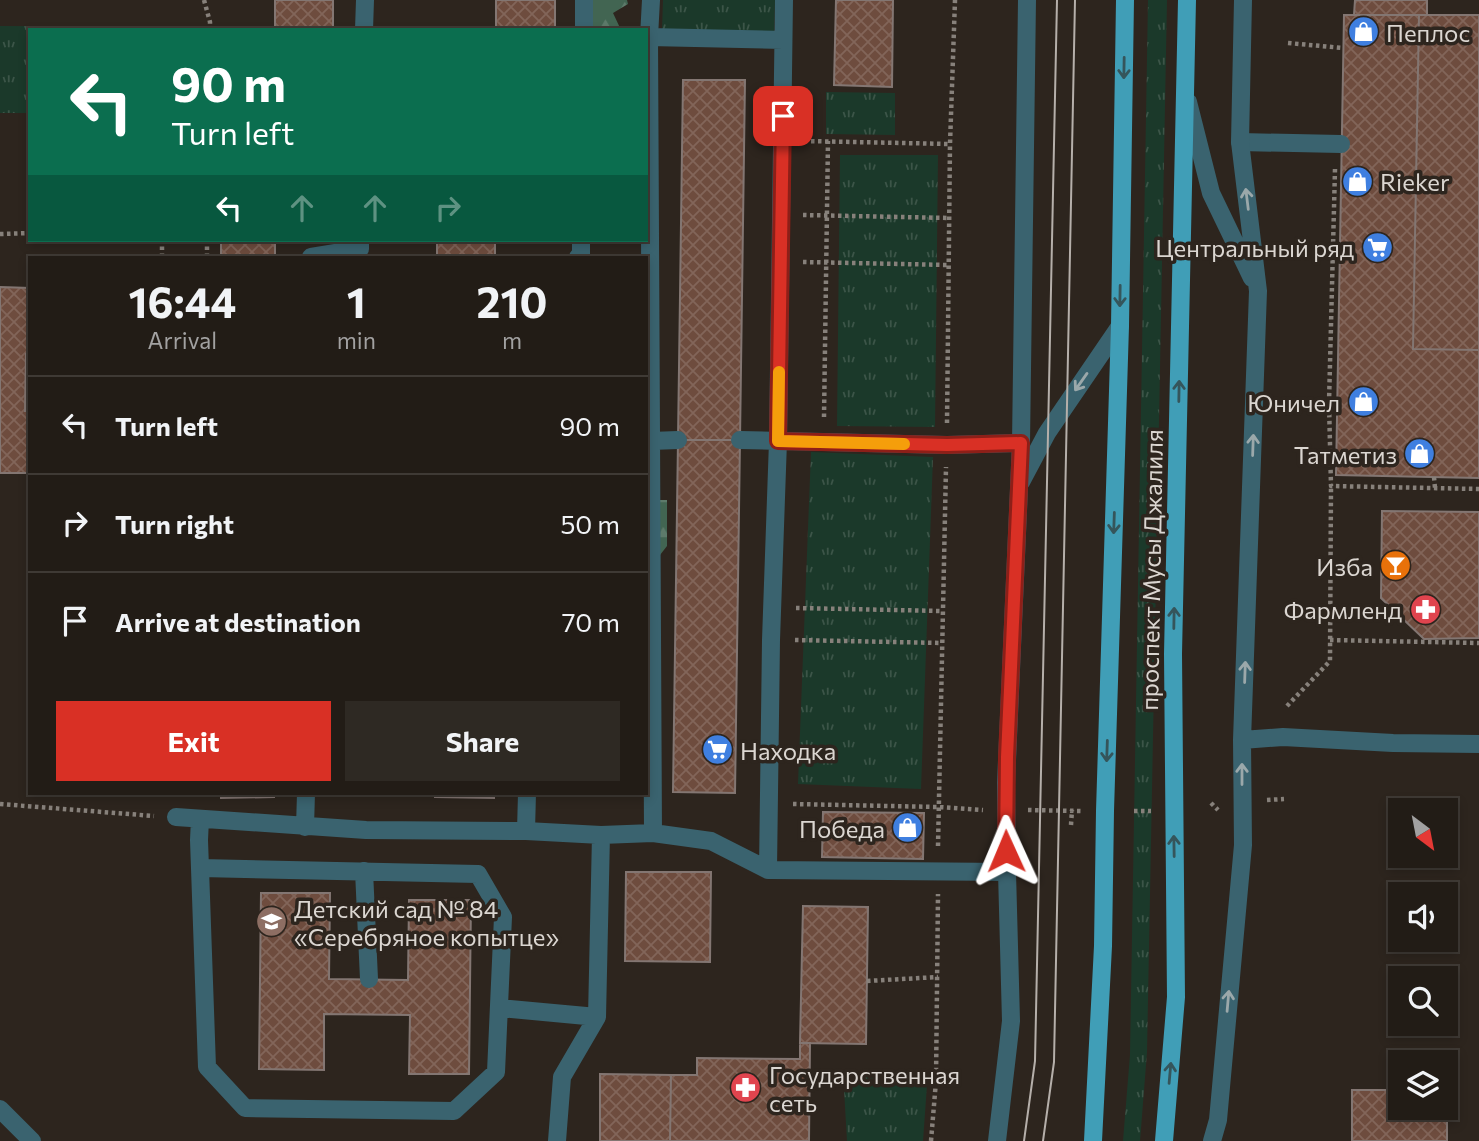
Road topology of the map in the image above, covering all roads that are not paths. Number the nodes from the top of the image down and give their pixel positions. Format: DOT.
graph roads {
  1 [pos="365,0"];
  2 [pos="584,0"];
  3 [pos="651,0"];
  4 [pos="784,0"];
  5 [pos="1027,0"];
  6 [pos="1125,0"];
  7 [pos="1187,0"];
  8 [pos="1243,0"];
  9 [pos="364,28"];
  10 [pos="584,28"];
  11 [pos="649,37"];
  12 [pos="783,40"];
  13 [pos="1186,93"];
  14 [pos="1240,142"];
  15 [pos="1341,144"];
  16 [pos="360,242"];
  17 [pos="318,256"];
  18 [pos="1258,291"];
  19 [pos="1120,326"];
  20 [pos="678,440"];
  21 [pos="740,440"];
  22 [pos="651,441"];
  23 [pos="778,441"];
  24 [pos="1021,443"];
  25 [pos="1017,489"];
  26 [pos="1242,740"];
  27 [pos="1479,744"];
  28 [pos="306,795"];
  29 [pos="527,795"];
  30 [pos="176,817"];
  31 [pos="200,819"];
  32 [pos="305,827"];
  33 [pos="526,831"];
  34 [pos="653,833"];
  35 [pos="601,835"];
  36 [pos="201,869"];
  37 [pos="768,870"];
  38 [pos="364,871"];
  39 [pos="1007,872"];
  40 [pos="369,979"];
  41 [pos="499,1008"];
  42 [pos="597,1017"];
  43 [pos="0,1109"];
  44 [pos="32,1141"];
  45 [pos="557,1141"];
  46 [pos="997,1141"];
  47 [pos="1093,1141"];
  48 [pos="1164,1141"];
  49 [pos="1212,1141"];
  1 -- 9 [label="street"];
  2 -- 10 [label="street"];
  3 -- 11 [label="street"];
  4 -- 12 [label="street"];
  5 -- 24 [label="street"];
  6 -- 19 [label="main road, проспект Мусы Джалиля, one-way"];
  7 -- 13 [label="main road, проспект Мусы Джалиля"];
  8 -- 14 [label="street"];
  11 -- 12 [label="street"];
  11 -- 22 [label="street"];
  12 -- 23 [label="street"];
  13 -- 18 [label="street"];
  48 -- 13 [label="main road, проспект Мусы Джалиля, one-way"];
  14 -- 15 [label="street"];
  18 -- 14 [label="street, one-way"];
  16 -- 17 [label="street"];
  26 -- 18 [label="street, one-way"];
  19 -- 25 [label="street, one-way"];
  19 -- 47 [label="main road, проспект Мусы Джалиля, one-way"];
  20 -- 22 [label="street"];
  21 -- 23 [label="street"];
  22 -- 34 [label="street"];
  23 -- 24 [label="street"];
  23 -- 37 [label="street"];
  24 -- 25 [label="street"];
  25 -- 39 [label="street"];
  26 -- 27 [label="street"];
  49 -- 26 [label="street, one-way"];
  28 -- 32 [label="street"];
  29 -- 33 [label="street"];
  30 -- 31 [label="street"];
  31 -- 32 [label="street"];
  31 -- 36 [label="street"];
  32 -- 33 [label="street"];
  33 -- 35 [label="street"];
  34 -- 35 [label="street"];
  34 -- 37 [label="street"];
  35 -- 42 [label="street"];
  36 -- 38 [label="street"];
  36 -- 41 [label="street"];
  37 -- 39 [label="street"];
  38 -- 40 [label="street"];
  38 -- 41 [label="street"];
  39 -- 46 [label="street"];
  41 -- 42 [label="street"];
  42 -- 45 [label="street"];
  43 -- 44 [label="street"];
}
